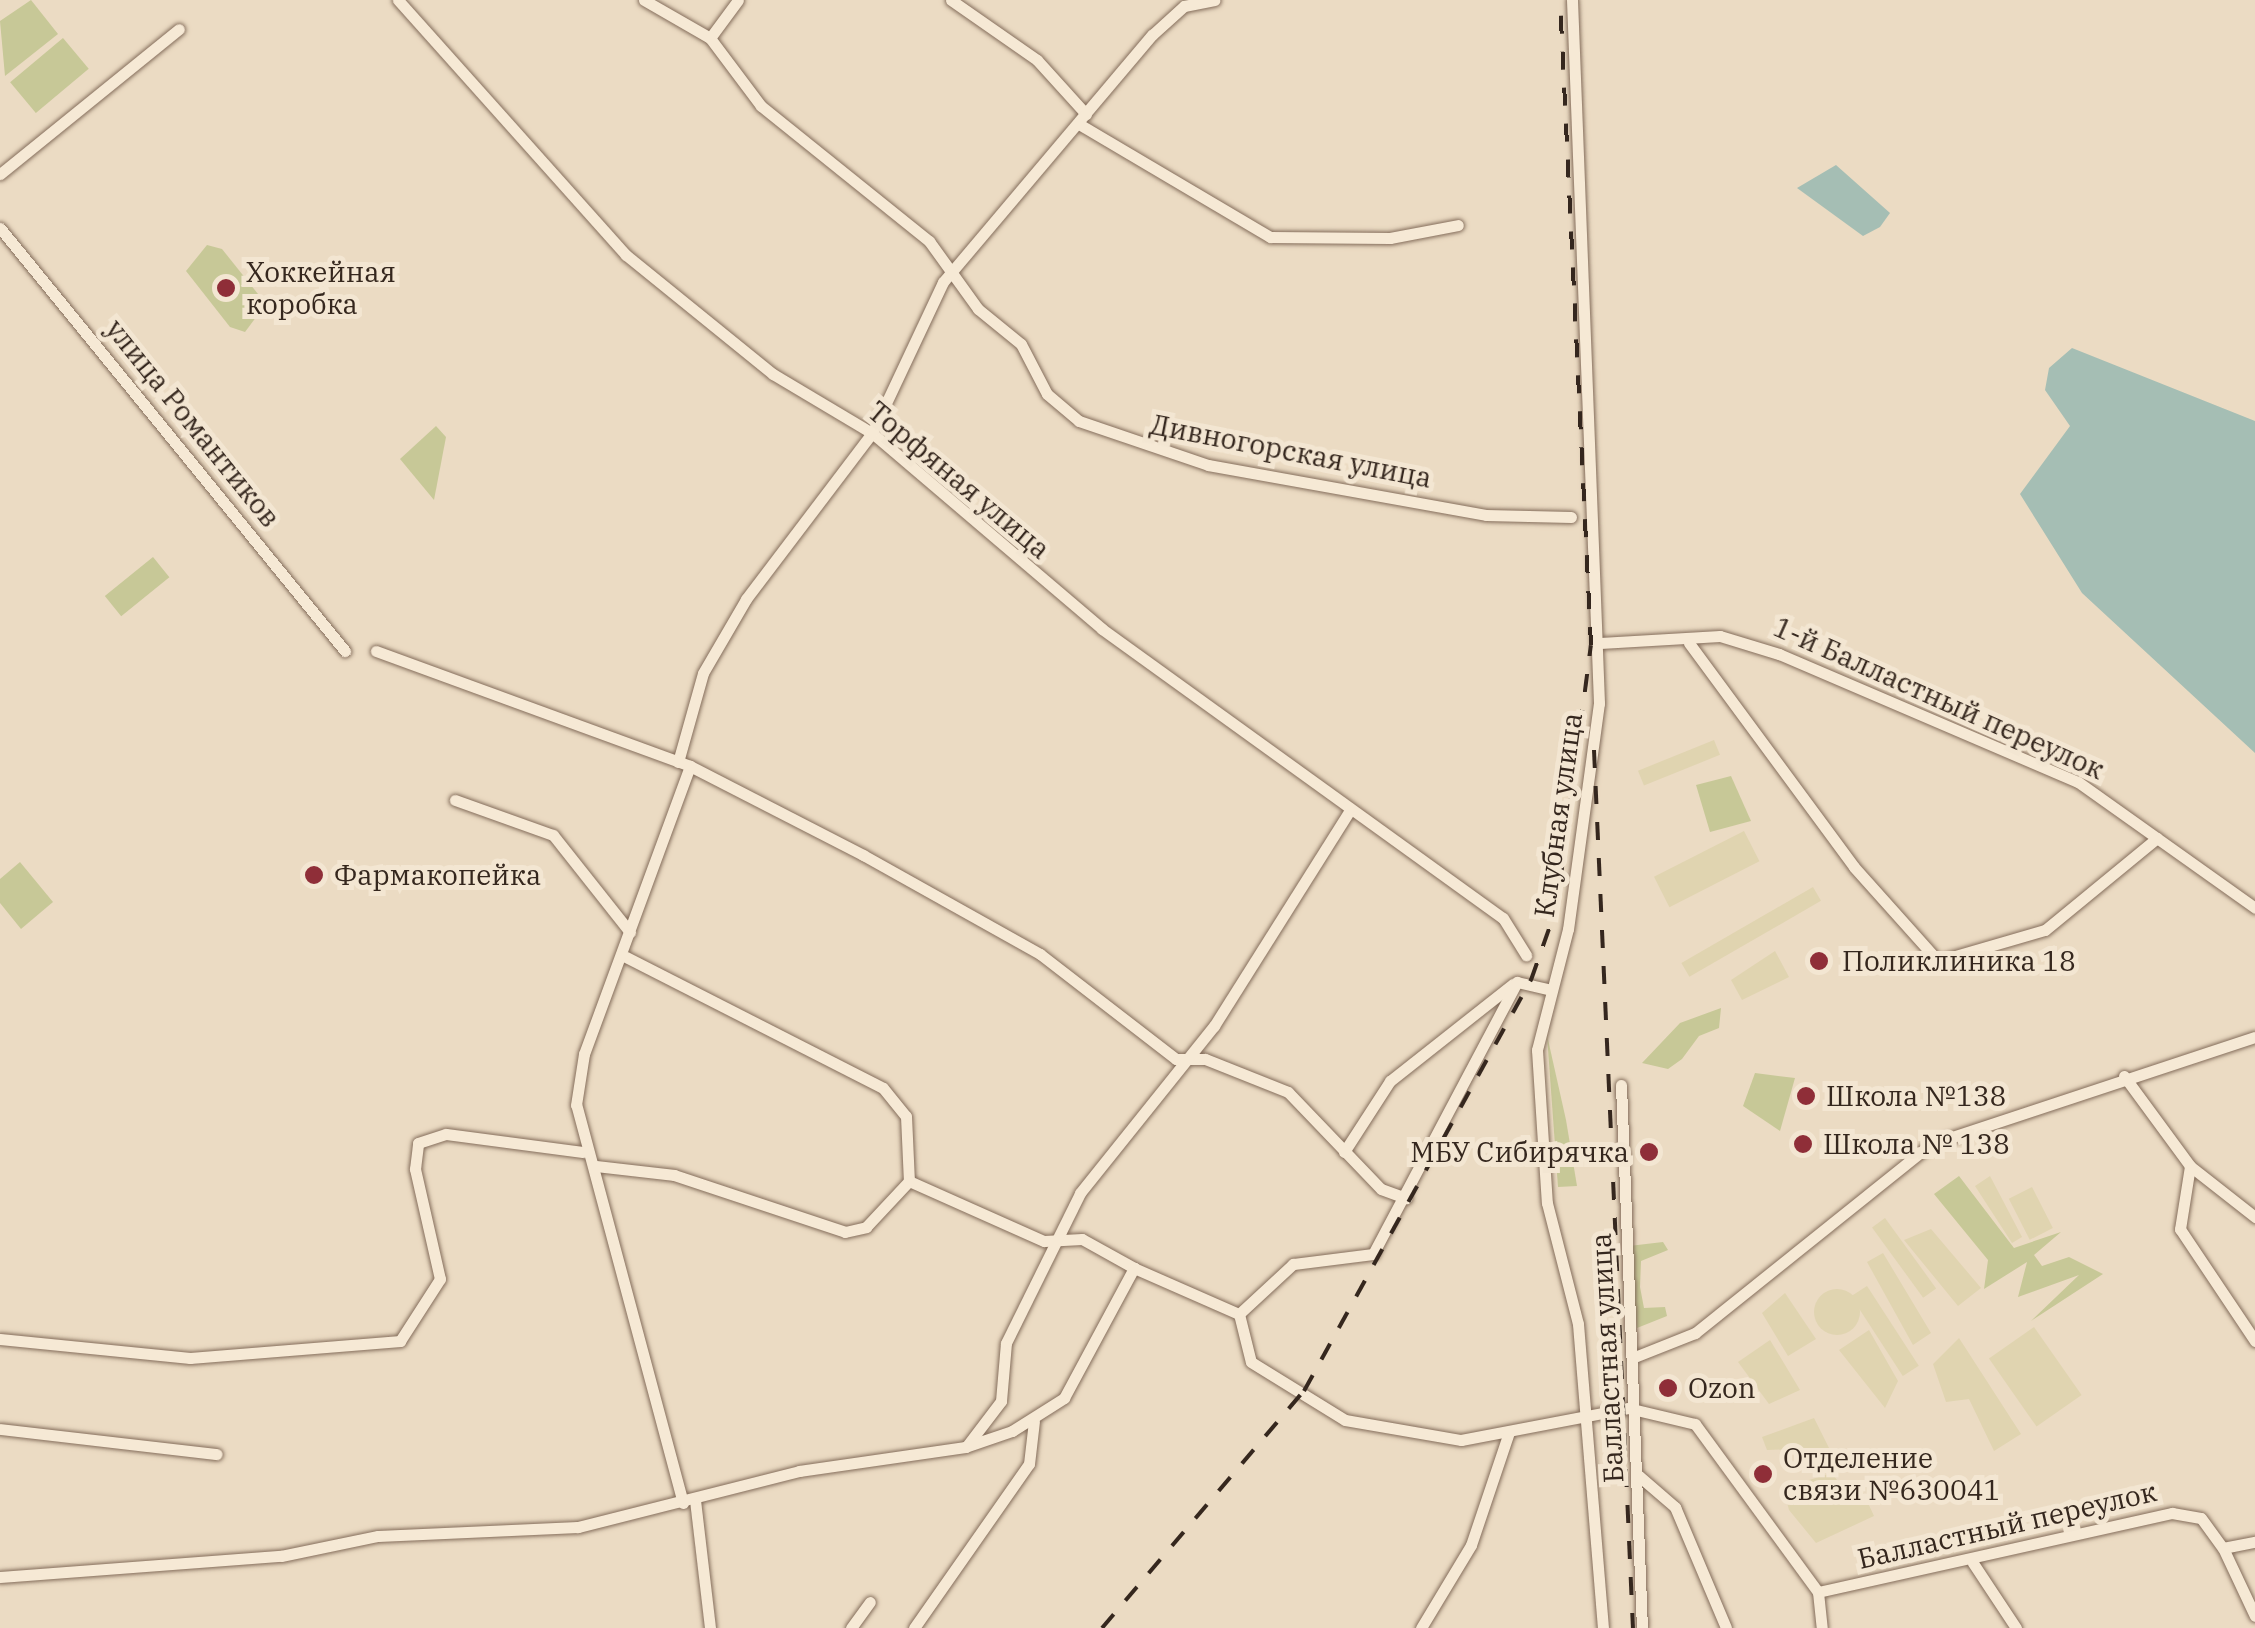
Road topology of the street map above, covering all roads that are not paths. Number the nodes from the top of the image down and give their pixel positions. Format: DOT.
graph roads {
  1 [pos="398,0"];
  2 [pos="644,0"];
  3 [pos="738,0"];
  4 [pos="951,0"];
  5 [pos="1572,0"];
  6 [pos="969,3"];
  7 [pos="1213,3"];
  8 [pos="179,29"];
  9 [pos="710,38"];
  10 [pos="1083,119"];
  11 [pos="0,174"];
  12 [pos="1458,225"];
  13 [pos="0,228"];
  14 [pos="952,274"];
  15 [pos="872,434"];
  16 [pos="1571,518"];
  17 [pos="1600,643"];
  18 [pos="1689,643"];
  19 [pos="344,651"];
  20 [pos="376,651"];
  21 [pos="684,764"];
  22 [pos="455,800"];
  23 [pos="1348,813"];
  24 [pos="2157,838"];
  25 [pos="2255,908"];
  26 [pos="630,932"];
  27 [pos="1526,955"];
  28 [pos="626,957"];
  29 [pos="1517,982"];
  30 [pos="1551,990"];
  31 [pos="2255,1037"];
  32 [pos="1190,1058"];
  33 [pos="2124,1076"];
  34 [pos="1621,1085"];
  35 [pos="583,1152"];
  36 [pos="1344,1152"];
  37 [pos="596,1166"];
  38 [pos="2190,1166"];
  39 [pos="909,1181"];
  40 [pos="1406,1198"];
  41 [pos="2255,1217"];
  42 [pos="1057,1239"];
  43 [pos="1134,1268"];
  44 [pos="1239,1314"];
  45 [pos="0,1339"];
  46 [pos="2255,1340"];
  47 [pos="1632,1358"];
  48 [pos="1587,1414"];
  49 [pos="1639,1416"];
  50 [pos="1034,1422"];
  51 [pos="0,1429"];
  52 [pos="1509,1432"];
  53 [pos="965,1447"];
  54 [pos="216,1454"];
  55 [pos="1639,1476"];
  56 [pos="689,1502"];
  57 [pos="2255,1542"];
  58 [pos="2223,1548"];
  59 [pos="1973,1563"];
  60 [pos="0,1577"];
  61 [pos="1818,1592"];
  62 [pos="870,1602"];
  63 [pos="2255,1616"];
  64 [pos="710,1628"];
  65 [pos="851,1628"];
  66 [pos="914,1628"];
  67 [pos="1421,1628"];
  68 [pos="1603,1628"];
  69 [pos="1642,1628"];
  70 [pos="1726,1628"];
  71 [pos="1822,1628"];
  72 [pos="2016,1628"];
  1 -- 15 [label="street, Торфяная улица"];
  2 -- 9 [label="street, Дивногорская улица"];
  3 -- 9 [label="street"];
  4 -- 6 [label="street"];
  5 -- 17 [label="street, Клубная улица"];
  6 -- 10 [label="street"];
  7 -- 10 [label="street"];
  8 -- 11 [label="street"];
  9 -- 14 [label="street, Дивногорская улица"];
  10 -- 12 [label="street"];
  10 -- 14 [label="street"];
  13 -- 19 [label="street, улица Романтиков"];
  14 -- 15 [label="street"];
  14 -- 16 [label="street, Дивногорская улица"];
  15 -- 21 [label="street"];
  15 -- 23 [label="street, Торфяная улица"];
  17 -- 18 [label="street, 1-й Балластный переулок"];
  17 -- 30 [label="street, Клубная улица"];
  18 -- 24 [label="street, 1-й Балластный переулок"];
  18 -- 24 [label="street"];
  20 -- 21 [label="street"];
  21 -- 26 [label="street"];
  21 -- 32 [label="street"];
  22 -- 26 [label="street"];
  23 -- 27 [label="street, Торфяная улица"];
  23 -- 32 [label="street"];
  24 -- 25 [label="street, 1-й Балластный переулок"];
  26 -- 28 [label="street"];
  28 -- 35 [label="street"];
  28 -- 39 [label="street"];
  29 -- 30 [label="street"];
  29 -- 36 [label="street"];
  29 -- 40 [label="street"];
  30 -- 48 [label="street, Клубная улица"];
  31 -- 33 [label="street"];
  32 -- 36 [label="street"];
  32 -- 42 [label="street"];
  33 -- 38 [label="street"];
  33 -- 47 [label="street"];
  34 -- 47 [label="street, Балластная улица"];
  35 -- 37 [label="street"];
  35 -- 45 [label="street"];
  36 -- 40 [label="street"];
  37 -- 39 [label="street"];
  37 -- 56 [label="street"];
  38 -- 41 [label="street"];
  38 -- 46 [label="street"];
  39 -- 42 [label="street"];
  40 -- 44 [label="street"];
  42 -- 43 [label="street"];
  42 -- 53 [label="street"];
  43 -- 44 [label="street"];
  43 -- 50 [label="street"];
  44 -- 52 [label="street"];
  47 -- 49 [label="street, Балластная улица"];
  48 -- 49 [label="street"];
  48 -- 52 [label="street"];
  48 -- 68 [label="street, Клубная улица"];
  49 -- 55 [label="street, Балластная улица"];
  49 -- 61 [label="street"];
  50 -- 53 [label="street"];
  50 -- 66 [label="street"];
  51 -- 54 [label="street"];
  52 -- 67 [label="street"];
  53 -- 56 [label="street"];
  55 -- 69 [label="street, Балластная улица"];
  55 -- 70 [label="street"];
  56 -- 60 [label="street"];
  56 -- 64 [label="street"];
  57 -- 58 [label="street"];
  58 -- 59 [label="street, Балластный переулок"];
  58 -- 63 [label="street"];
  59 -- 61 [label="street, Балластный переулок"];
  59 -- 72 [label="street"];
  61 -- 71 [label="street"];
  62 -- 65 [label="street"];
}
